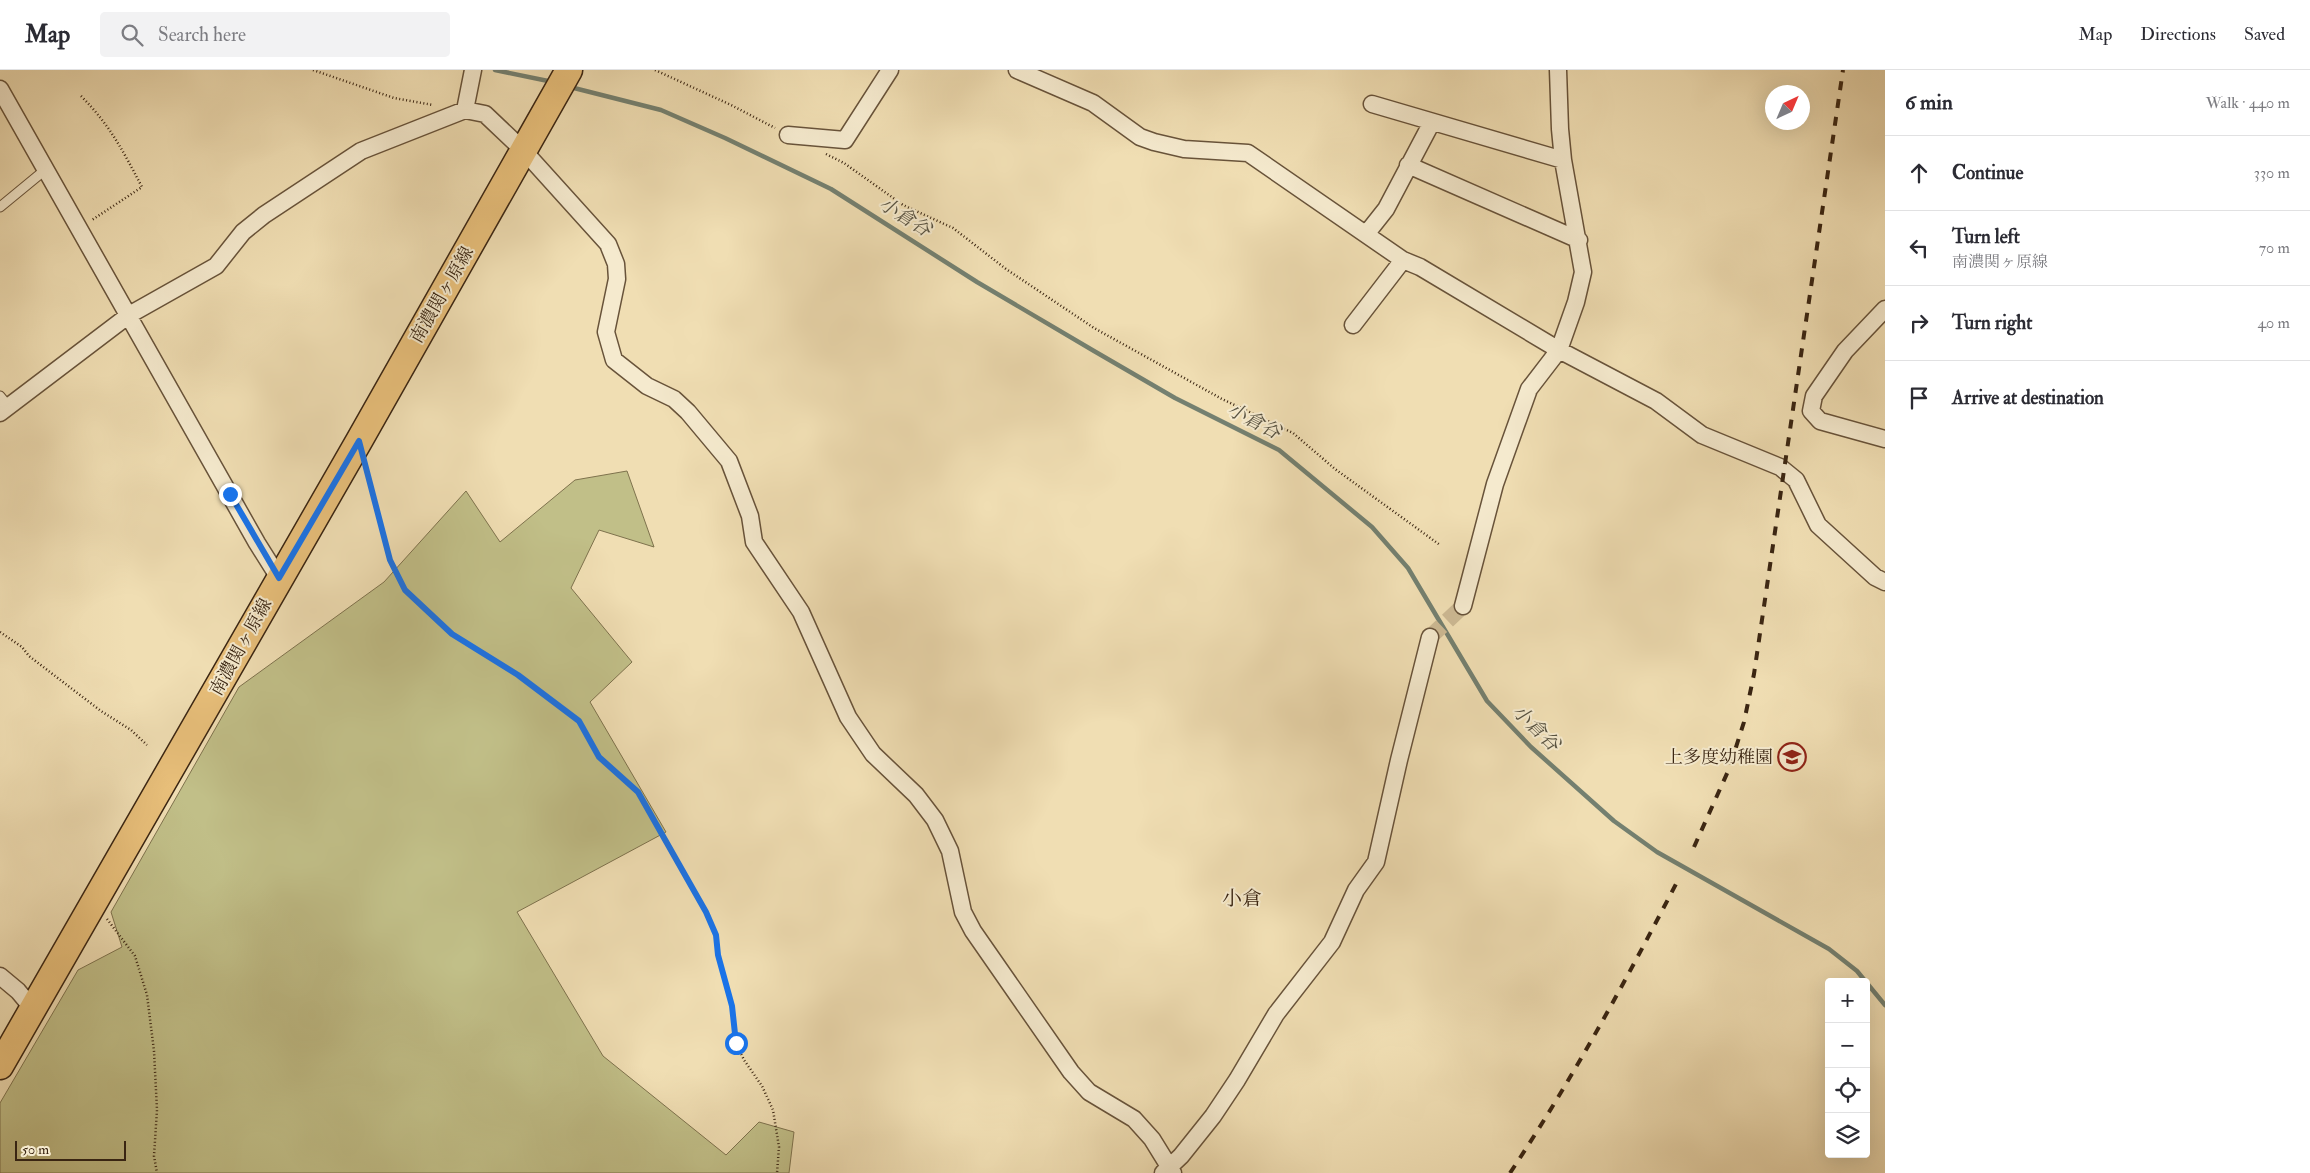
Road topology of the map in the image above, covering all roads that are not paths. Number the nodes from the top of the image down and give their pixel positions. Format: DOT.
graph roads {
  1 [pos="473,70"];
  2 [pos="569,70"];
  3 [pos="890,70"];
  4 [pos="1017,70"];
  5 [pos="1558,70"];
  6 [pos="0,89"];
  7 [pos="1372,104"];
  8 [pos="463,108"];
  9 [pos="1432,122"];
  10 [pos="788,135"];
  11 [pos="524,151"];
  12 [pos="1563,160"];
  13 [pos="1408,165"];
  14 [pos="45,170"];
  15 [pos="0,207"];
  16 [pos="1366,233"];
  17 [pos="1579,240"];
  18 [pos="1403,260"];
  19 [pos="1885,309"];
  20 [pos="129,315"];
  21 [pos="1353,325"];
  22 [pos="1559,350"];
  23 [pos="3,405"];
  24 [pos="1885,440"];
  25 [pos="279,578"];
  26 [pos="1885,582"];
  27 [pos="1462,606"];
  28 [pos="1430,637"];
  29 [pos="0,976"];
  30 [pos="33,1009"];
  31 [pos="0,1066"];
  32 [pos="1168,1171"];
  1 -- 8 [label="street"];
  2 -- 11 [label="main road, 南濃関ヶ原線"];
  3 -- 10 [label="street"];
  4 -- 16 [label="street"];
  5 -- 12 [label="street"];
  6 -- 14 [label="street"];
  7 -- 9 [label="street"];
  8 -- 11 [label="street"];
  8 -- 20 [label="street"];
  9 -- 12 [label="street"];
  9 -- 13 [label="street"];
  11 -- 25 [label="main road, 南濃関ヶ原線"];
  11 -- 32 [label="street"];
  12 -- 17 [label="street"];
  13 -- 16 [label="street"];
  13 -- 17 [label="street"];
  14 -- 15 [label="lane"];
  14 -- 20 [label="street"];
  16 -- 18 [label="street"];
  17 -- 22 [label="street"];
  18 -- 21 [label="street"];
  18 -- 22 [label="street"];
  19 -- 24 [label="street"];
  20 -- 23 [label="street"];
  20 -- 25 [label="street"];
  22 -- 26 [label="street"];
  22 -- 27 [label="street"];
  25 -- 30 [label="main road, 南濃関ヶ原線"];
  28 -- 32 [label="street"];
  29 -- 30 [label="street"];
  30 -- 31 [label="main road, 南濃関ヶ原線"];
}
